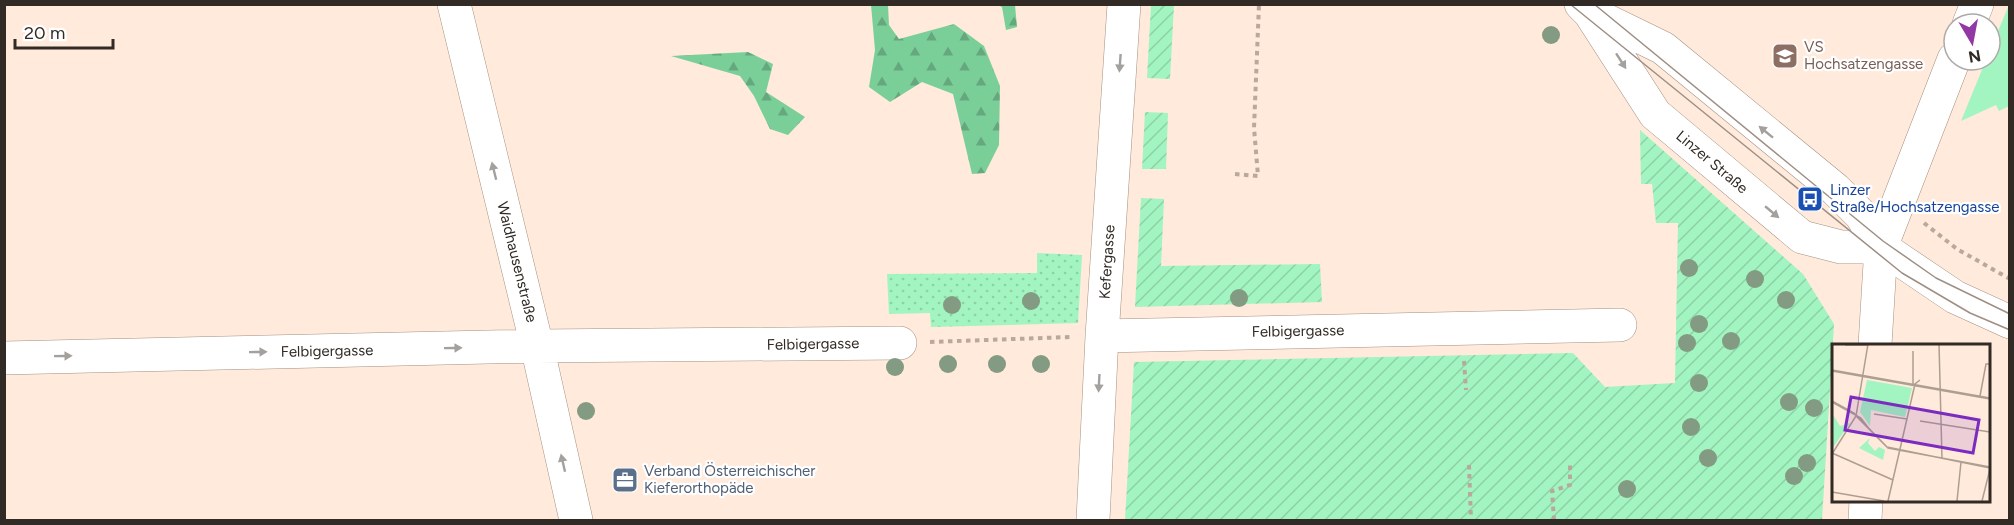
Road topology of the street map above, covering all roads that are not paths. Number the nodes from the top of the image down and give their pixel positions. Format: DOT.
graph roads {
  1 [pos="454,4"];
  2 [pos="1124,4"];
  3 [pos="1585,8"];
  4 [pos="1949,72"];
  5 [pos="1881,247"];
  6 [pos="2010,322"];
  7 [pos="1620,325"];
  8 [pos="1102,336"];
  9 [pos="900,343"];
  10 [pos="1875,344"];
  11 [pos="537,346"];
  12 [pos="4,358"];
  13 [pos="1866,501"];
  14 [pos="576,520"];
  15 [pos="1093,520"];
  16 [pos="1865,520"];
  11 -- 1 [label="street, Waidhausenstraße, one-way"];
  2 -- 8 [label="street, Kefergasse, one-way"];
  5 -- 3 [label="street, Linzer Straße, one-way"];
  3 -- 5 [label="street, Linzer Straße, one-way"];
  4 -- 5 [label="street"];
  5 -- 6 [label="street, Linzer Straße"];
  5 -- 10 [label="street"];
  7 -- 8 [label="street, Felbigergasse"];
  8 -- 15 [label="street, Kefergasse, one-way"];
  9 -- 11 [label="street, Felbigergasse"];
  12 -- 11 [label="street, Felbigergasse, one-way"];
  14 -- 11 [label="street, Waidhausenstraße, one-way"];
  13 -- 16 [label="street"];
}
